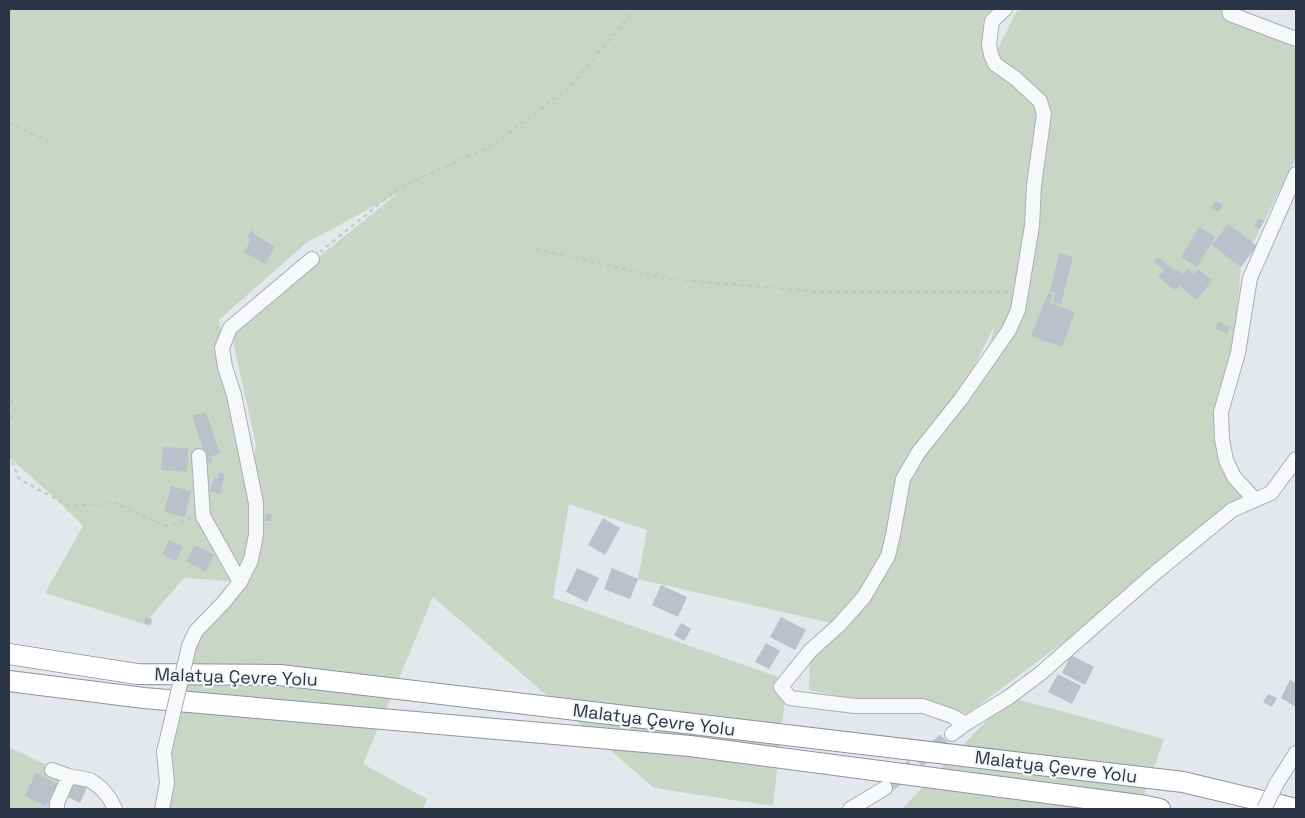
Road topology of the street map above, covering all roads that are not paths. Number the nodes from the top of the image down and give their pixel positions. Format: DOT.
graph roads {
  1 [pos="1005,9"];
  2 [pos="1229,9"];
  3 [pos="1296,38"];
  4 [pos="1296,174"];
  5 [pos="312,259"];
  6 [pos="199,456"];
  7 [pos="1296,459"];
  8 [pos="1256,500"];
  9 [pos="240,582"];
  10 [pos="9,654"];
  11 [pos="9,681"];
  12 [pos="965,724"];
  13 [pos="952,734"];
  14 [pos="1296,753"];
  15 [pos="52,770"];
  16 [pos="69,776"];
  17 [pos="885,788"];
  18 [pos="57,809"];
  19 [pos="115,809"];
  20 [pos="162,809"];
  21 [pos="850,809"];
  22 [pos="1160,809"];
  23 [pos="1264,809"];
  24 [pos="1296,809"];
  1 -- 12 [label="street"];
  2 -- 3 [label="street"];
  4 -- 8 [label="street"];
  5 -- 9 [label="street"];
  6 -- 9 [label="street"];
  7 -- 8 [label="street"];
  8 -- 12 [label="street"];
  9 -- 20 [label="street, bridge"];
  10 -- 24 [label="highway, Malatya Çevre Yolu"];
  11 -- 22 [label="highway, Malatya Çevre Yolu"];
  12 -- 13 [label="street"];
  14 -- 23 [label="street, bridge"];
  15 -- 16 [label="street"];
  16 -- 18 [label="street"];
  16 -- 19 [label="street"];
  17 -- 21 [label="street"];
}
